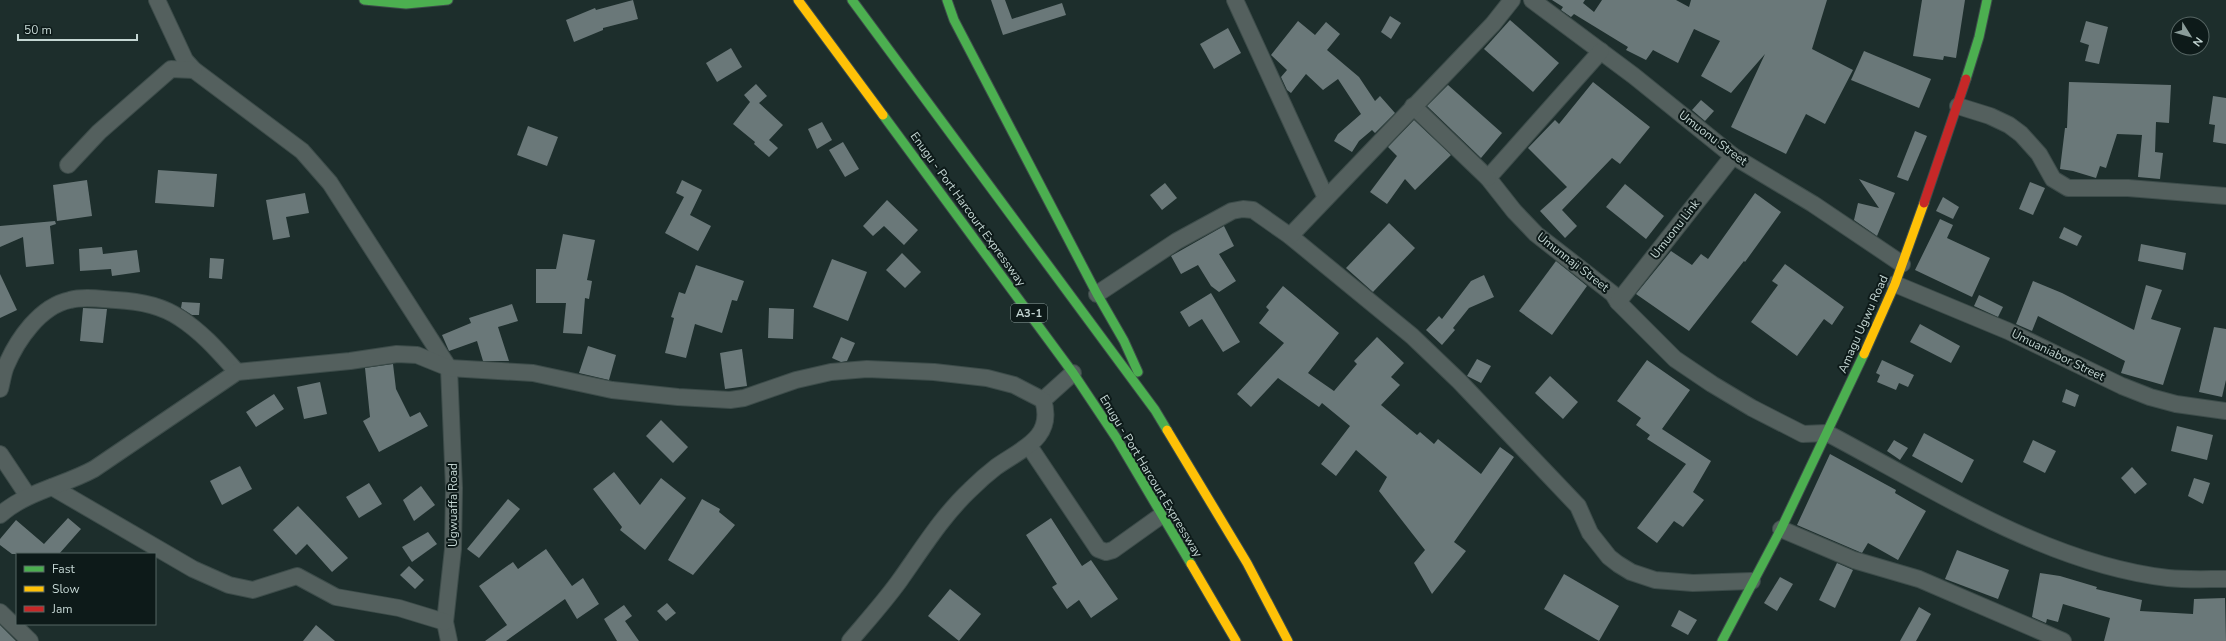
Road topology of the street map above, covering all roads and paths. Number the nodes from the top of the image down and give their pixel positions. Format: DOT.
graph roads {
  1 [pos="157,0"];
  2 [pos="364,0"];
  3 [pos="448,0"];
  4 [pos="798,0"];
  5 [pos="852,0"];
  6 [pos="947,0"];
  7 [pos="1235,0"];
  8 [pos="1512,0"];
  9 [pos="1532,0"];
  10 [pos="1987,0"];
  11 [pos="1601,51"];
  12 [pos="194,70"];
  13 [pos="1413,106"];
  14 [pos="1958,106"];
  15 [pos="1733,156"];
  16 [pos="68,165"];
  17 [pos="1488,178"];
  18 [pos="2226,196"];
  19 [pos="1326,198"];
  20 [pos="1290,236"];
  21 [pos="1902,264"];
  22 [pos="1895,284"];
  23 [pos="1097,294"];
  24 [pos="1618,302"];
  25 [pos="449,368"];
  26 [pos="237,372"];
  27 [pos="1073,373"];
  28 [pos="0,389"];
  29 [pos="1043,400"];
  30 [pos="1155,410"];
  31 [pos="2226,411"];
  32 [pos="1827,432"];
  33 [pos="1029,446"];
  34 [pos="0,454"];
  35 [pos="0,475"];
  36 [pos="52,487"];
  37 [pos="24,491"];
  38 [pos="0,515"];
  39 [pos="1162,515"];
  40 [pos="1781,529"];
  41 [pos="2226,579"];
  42 [pos="1752,581"];
  43 [pos="0,612"];
  44 [pos="445,622"];
  45 [pos="30,641"];
  46 [pos="449,641"];
  47 [pos="850,641"];
  48 [pos="1236,641"];
  49 [pos="1288,641"];
  50 [pos="1722,641"];
  51 [pos="2063,641"];
  1 -- 12 [label="street"];
  2 -- 3 [label="main road"];
  4 -- 27 [label="main road, Enugu - Port Harcourt Expressway / A3-1"];
  5 -- 30 [label="main road"];
  6 -- 23 [label="main road"];
  7 -- 19 [label="street"];
  8 -- 13 [label="street"];
  9 -- 11 [label="street, Umuonu Street"];
  10 -- 14 [label="main road, Amagu Ugwu Road"];
  11 -- 15 [label="street, Umuonu Street"];
  11 -- 17 [label="street"];
  12 -- 16 [label="street"];
  12 -- 25 [label="street"];
  13 -- 17 [label="street, Umunnaji Street"];
  13 -- 19 [label="street"];
  14 -- 18 [label="street"];
  14 -- 21 [label="main road, Amagu Ugwu Road"];
  15 -- 21 [label="street, Umuonu Street"];
  15 -- 24 [label="street, Umuonu Link"];
  17 -- 24 [label="street, Umunnaji Street"];
  19 -- 20 [label="street"];
  20 -- 23 [label="street"];
  20 -- 42 [label="street"];
  21 -- 22 [label="main road, Amagu Ugwu Road"];
  22 -- 31 [label="street, Umuaniabor Street"];
  22 -- 32 [label="main road, Amagu Ugwu Road"];
  23 -- 30 [label="main road"];
  24 -- 32 [label="street, Umunnaji Street"];
  25 -- 26 [label="street"];
  25 -- 29 [label="street"];
  25 -- 44 [label="street, Ugwuaffa Road"];
  26 -- 28 [label="street"];
  26 -- 36 [label="street"];
  27 -- 29 [label="street"];
  27 -- 39 [label="main road, Enugu - Port Harcourt Expressway / A3-1"];
  29 -- 33 [label="street"];
  30 -- 49 [label="main road"];
  32 -- 40 [label="main road, Amagu Ugwu Road"];
  32 -- 41 [label="street"];
  33 -- 39 [label="street"];
  33 -- 47 [label="street"];
  34 -- 37 [label="street"];
  35 -- 37 [label="street"];
  36 -- 37 [label="street"];
  36 -- 44 [label="street"];
  37 -- 38 [label="street"];
  39 -- 48 [label="main road, Enugu - Port Harcourt Expressway / A3-1"];
  40 -- 42 [label="main road, Amagu Ugwu Road"];
  40 -- 51 [label="street"];
  42 -- 50 [label="main road, Amagu Ugwu Road"];
  43 -- 45 [label="street"];
  44 -- 46 [label="street, Ugwuaffa Road"];
}
